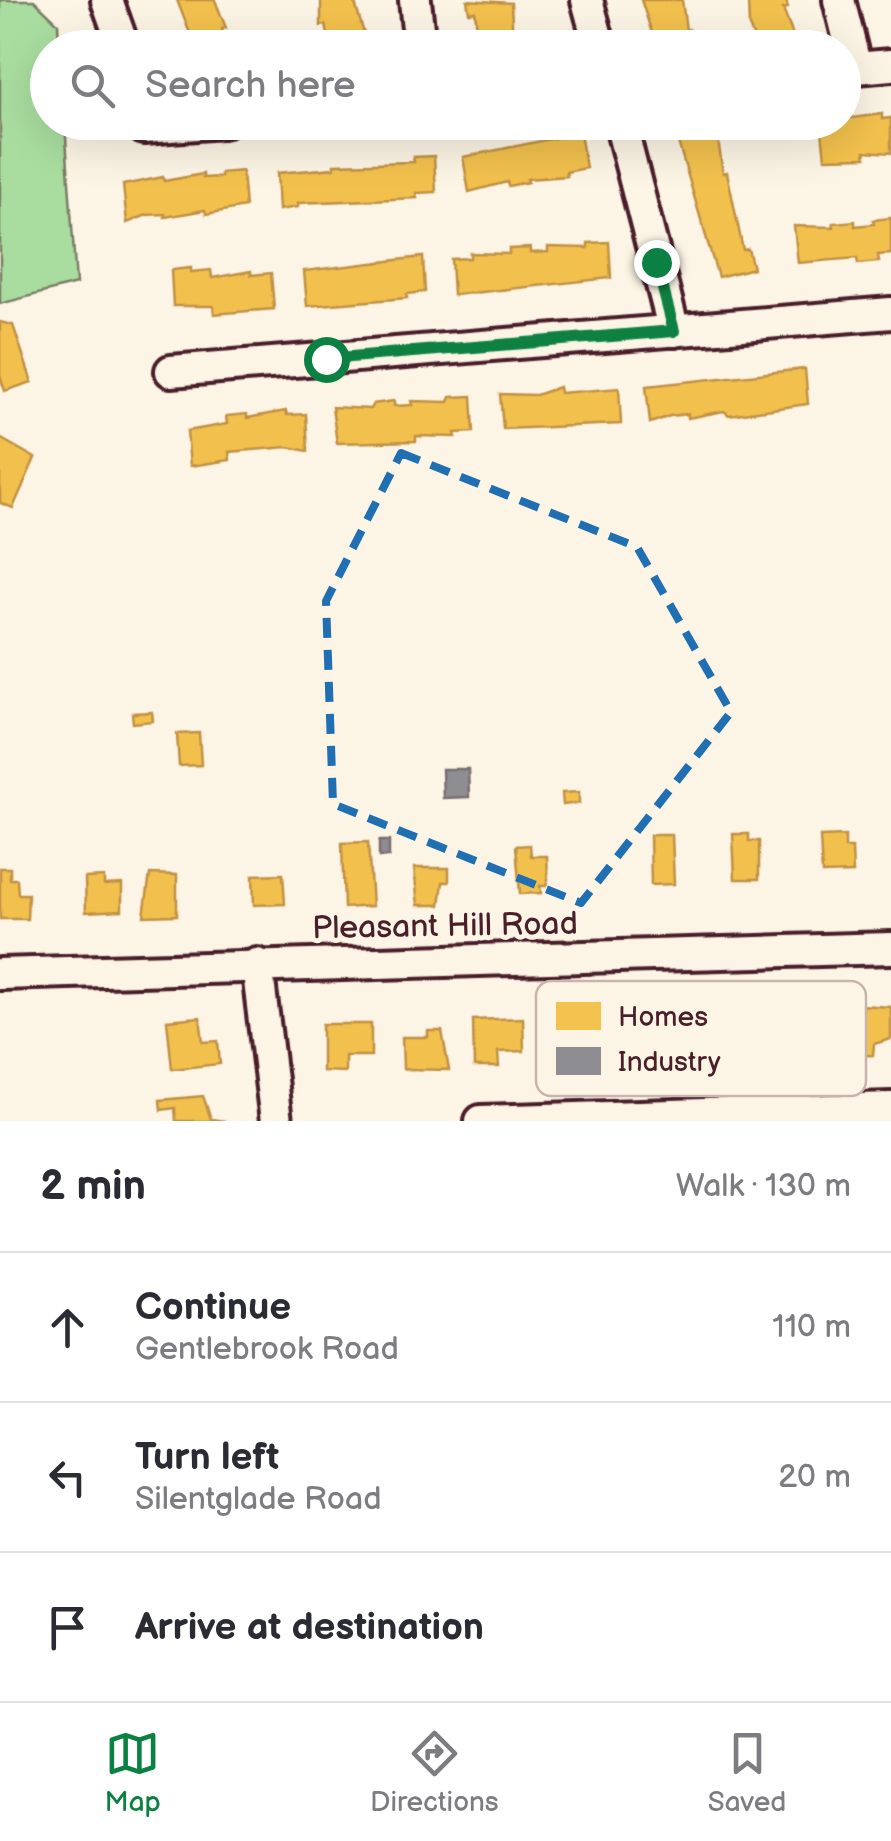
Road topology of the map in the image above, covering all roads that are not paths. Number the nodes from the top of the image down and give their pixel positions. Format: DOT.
graph roads {
  1 [pos="107,0"];
  2 [pos="416,0"];
  3 [pos="587,0"];
  4 [pos="838,0"];
  5 [pos="118,30"];
  6 [pos="418,30"];
  7 [pos="595,30"];
  8 [pos="846,30"];
  9 [pos="891,65"];
  10 [pos="861,68"];
  11 [pos="625,140"];
  12 [pos="891,313"];
  13 [pos="674,331"];
  14 [pos="171,372"];
  15 [pos="891,948"];
  16 [pos="257,964"];
  17 [pos="0,974"];
  18 [pos="891,1108"];
  19 [pos="276,1121"];
  20 [pos="481,1121"];
  1 -- 5 [label="street"];
  2 -- 6 [label="street"];
  3 -- 7 [label="street"];
  4 -- 8 [label="street"];
  9 -- 10 [label="street"];
  11 -- 13 [label="street"];
  12 -- 13 [label="street"];
  13 -- 14 [label="street"];
  15 -- 16 [label="street, Pleasant Hill Road"];
  16 -- 17 [label="street, Pleasant Hill Road"];
  16 -- 19 [label="street"];
  18 -- 20 [label="street"];
}
